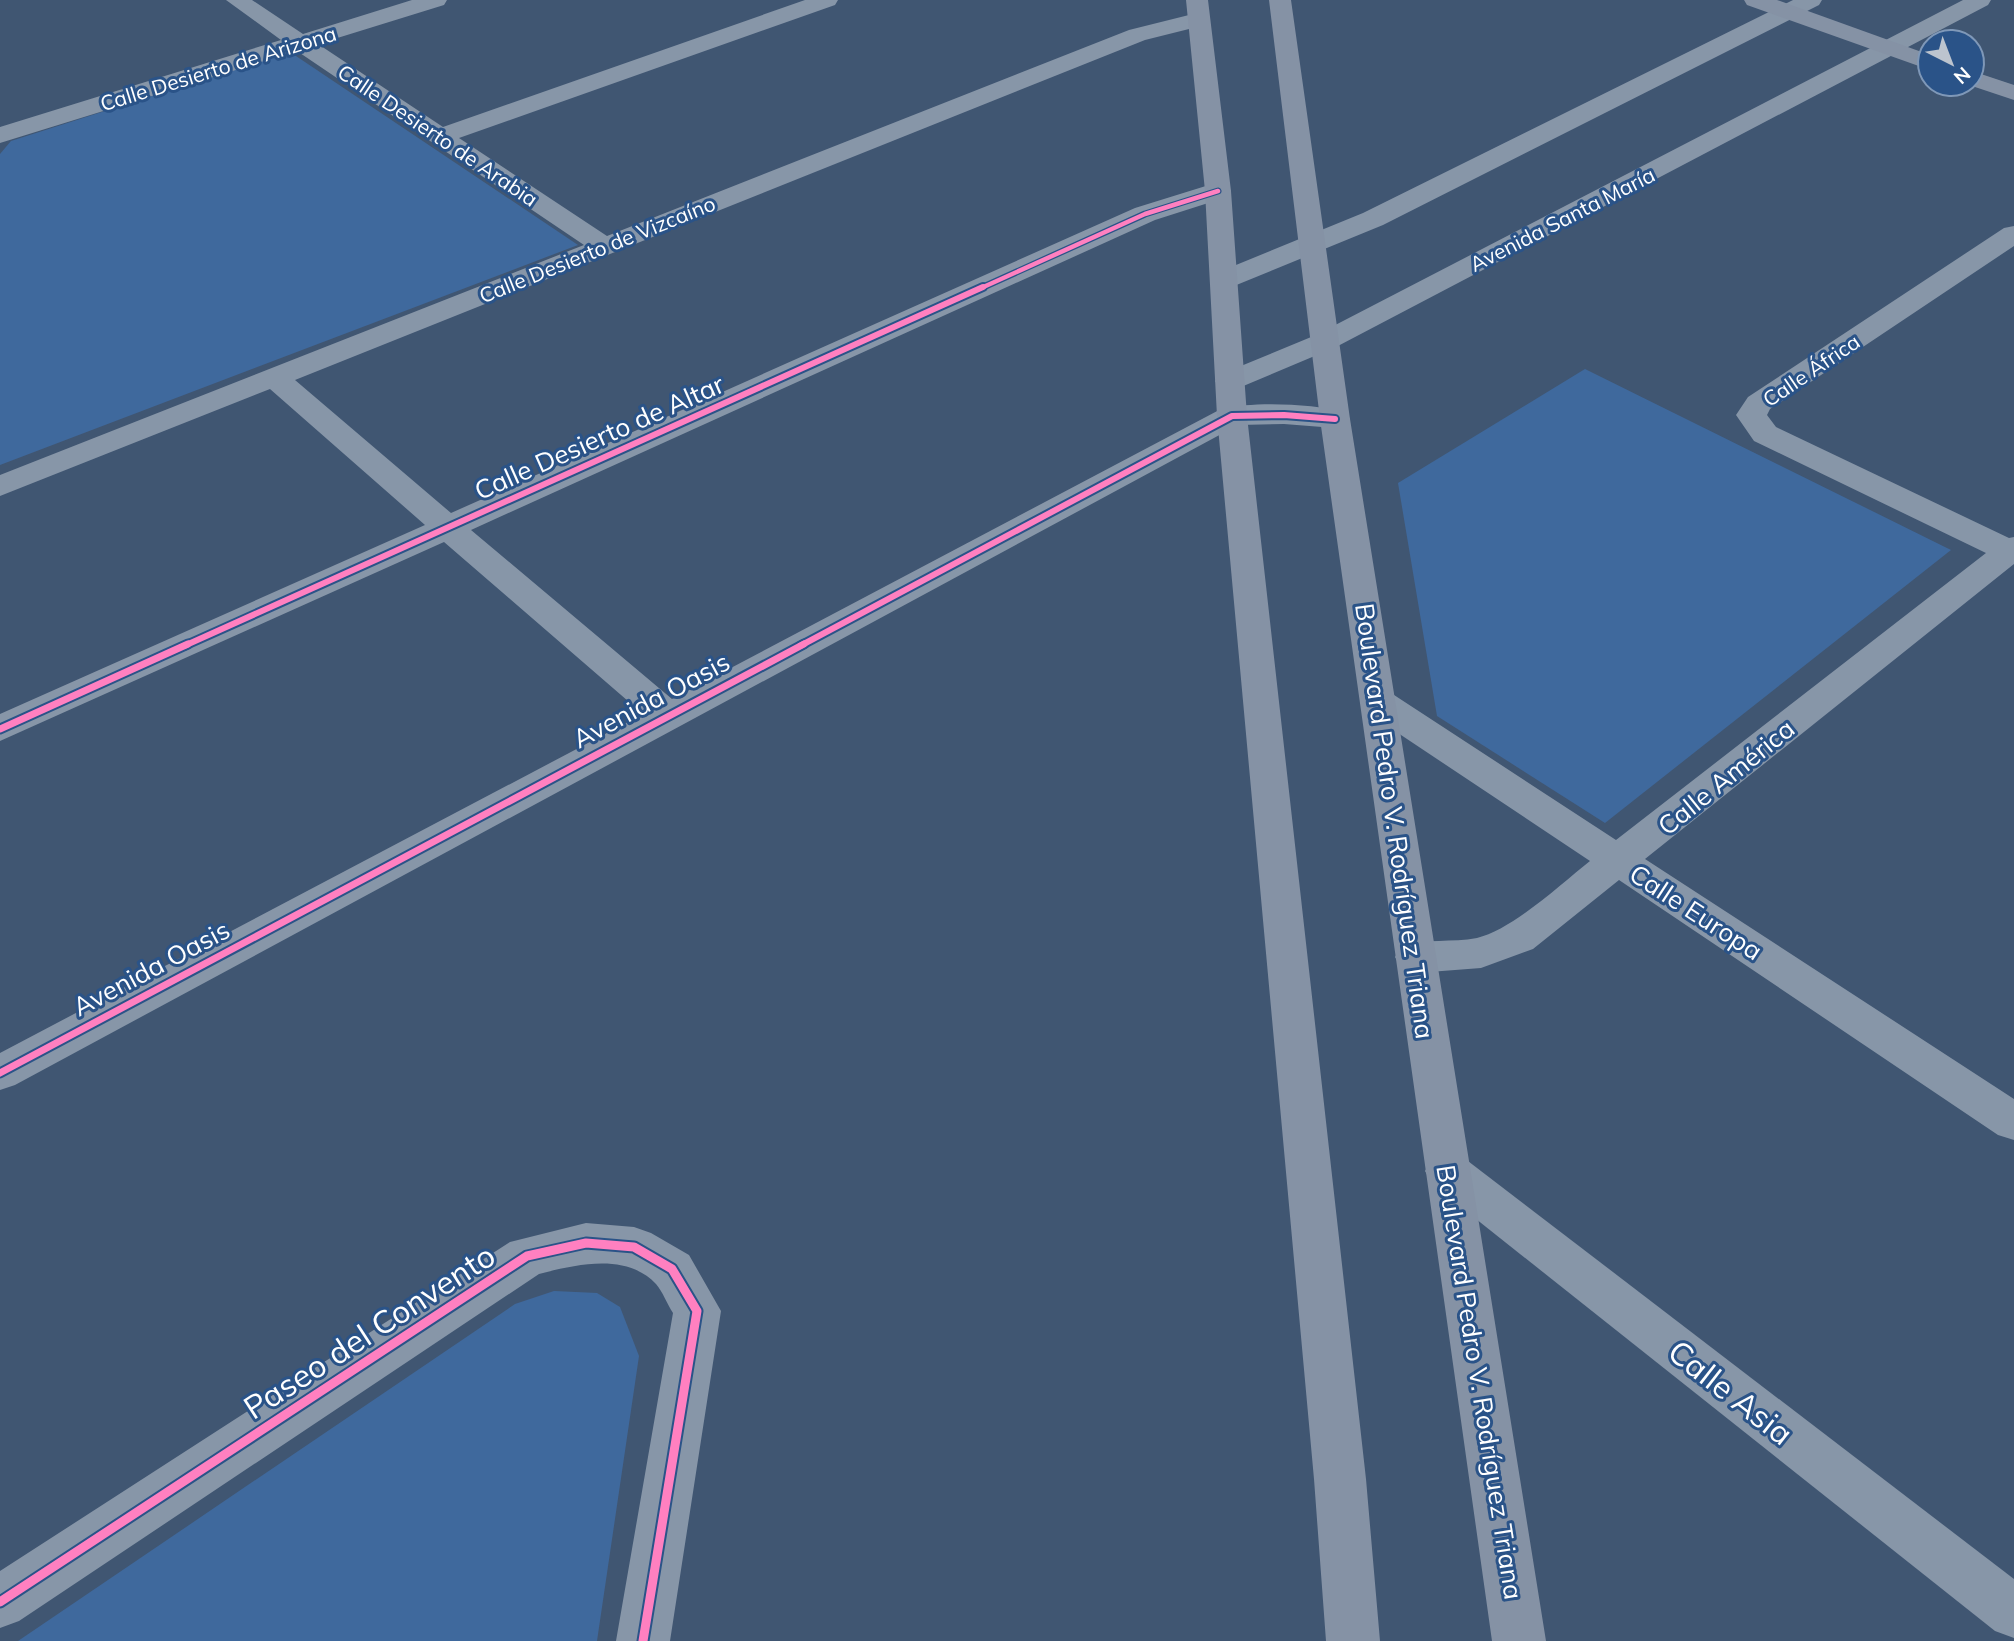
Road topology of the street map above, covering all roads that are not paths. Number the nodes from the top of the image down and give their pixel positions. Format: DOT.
graph roads {
  1 [pos="237,0"];
  2 [pos="436,0"];
  3 [pos="827,0"];
  4 [pos="1280,0"];
  5 [pos="1755,0"];
  6 [pos="1811,0"];
  7 [pos="1980,0"];
  8 [pos="1197,10"];
  9 [pos="1788,12"];
  10 [pos="300,43"];
  11 [pos="1890,49"];
  12 [pos="1916,58"];
  13 [pos="1986,83"];
  14 [pos="2014,93"];
  15 [pos="0,135"];
  16 [pos="440,136"];
  17 [pos="1218,191"];
  18 [pos="2014,234"];
  19 [pos="1314,242"];
  20 [pos="604,246"];
  21 [pos="1224,280"];
  22 [pos="1326,341"];
  23 [pos="274,377"];
  24 [pos="1231,398"];
  25 [pos="1335,419"];
  26 [pos="0,486"];
  27 [pos="447,528"];
  28 [pos="2011,549"];
  29 [pos="1378,702"];
  30 [pos="668,715"];
  31 [pos="0,729"];
  32 [pos="1620,861"];
  33 [pos="1416,957"];
  34 [pos="0,1073"];
  35 [pos="2014,1122"];
  36 [pos="1448,1171"];
  37 [pos="1344,1539"];
  38 [pos="0,1602"];
  39 [pos="2014,1612"];
  40 [pos="643,1641"];
  41 [pos="1353,1641"];
  42 [pos="1380,1641"];
  43 [pos="1519,1641"];
  1 -- 10 [label="street, Calle Desierto de Arabia"];
  2 -- 10 [label="street, Calle Desierto de Arizona"];
  3 -- 16 [label="street"];
  4 -- 19 [label="main road, Boulevard Pedro V. Rodríguez Triana"];
  5 -- 9 [label="main road"];
  6 -- 9 [label="street"];
  7 -- 11 [label="street, Avenida Santa María"];
  8 -- 17 [label="main road"];
  8 -- 20 [label="street, Calle Desierto de Vizcaíno"];
  9 -- 11 [label="main road"];
  9 -- 19 [label="street"];
  10 -- 15 [label="street, Calle Desierto de Arizona"];
  10 -- 16 [label="street, Calle Desierto de Arabia"];
  11 -- 12 [label="main road"];
  11 -- 22 [label="street, Avenida Santa María"];
  13 -- 14 [label="main road"];
  16 -- 20 [label="street, Calle Desierto de Arabia"];
  17 -- 21 [label="main road"];
  17 -- 27 [label="street, Calle Desierto de Altar"];
  18 -- 28 [label="street, Calle África"];
  19 -- 21 [label="street"];
  19 -- 22 [label="main road, Boulevard Pedro V. Rodríguez Triana"];
  20 -- 23 [label="street, Calle Desierto de Vizcaíno"];
  21 -- 24 [label="main road"];
  22 -- 24 [label="street, Avenida Santa María"];
  22 -- 25 [label="main road, Boulevard Pedro V. Rodríguez Triana"];
  23 -- 26 [label="street, Calle Desierto de Vizcaíno"];
  23 -- 27 [label="street"];
  24 -- 25 [label="street, Avenida Oasis"];
  24 -- 30 [label="street, Avenida Oasis"];
  24 -- 37 [label="main road"];
  25 -- 29 [label="main road, Boulevard Pedro V. Rodríguez Triana"];
  27 -- 30 [label="street"];
  27 -- 31 [label="street, Calle Desierto de Altar"];
  28 -- 32 [label="street, Calle América"];
  29 -- 32 [label="street, Calle Europa"];
  29 -- 33 [label="main road, Boulevard Pedro V. Rodríguez Triana"];
  30 -- 34 [label="street, Avenida Oasis"];
  32 -- 33 [label="street, Calle América"];
  32 -- 35 [label="street, Calle Europa"];
  33 -- 36 [label="main road, Boulevard Pedro V. Rodríguez Triana"];
  36 -- 39 [label="street, Calle Asia"];
  36 -- 43 [label="main road, Boulevard Pedro V. Rodríguez Triana"];
  37 -- 41 [label="main road"];
  37 -- 42 [label="main road"];
  38 -- 40 [label="street, Paseo del Convento"];
}
